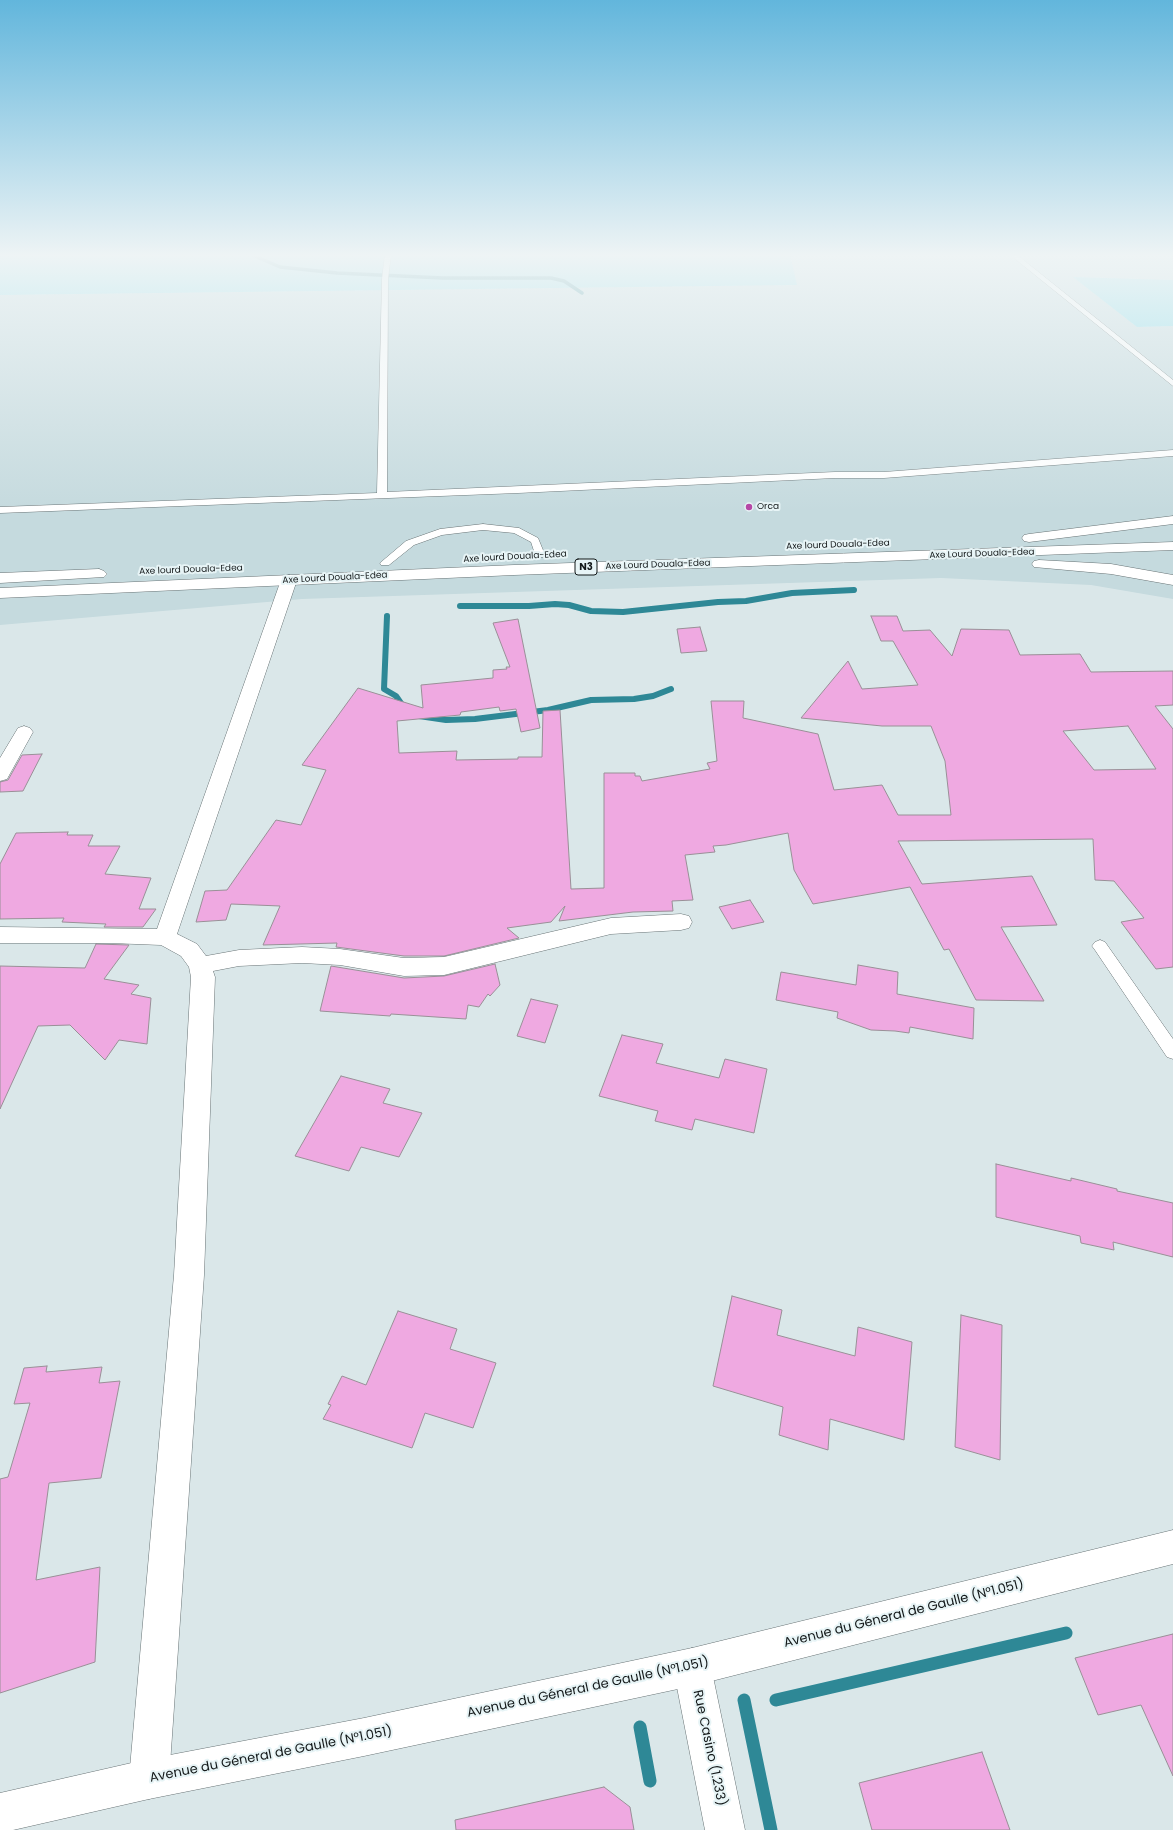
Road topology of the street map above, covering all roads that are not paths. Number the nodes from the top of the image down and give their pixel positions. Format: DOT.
graph roads {
  1 [pos="384,339"];
  2 [pos="1118,339"];
  3 [pos="1173,384"];
  4 [pos="1173,453"];
  5 [pos="382,495"];
  6 [pos="0,510"];
  7 [pos="1173,520"];
  8 [pos="1173,532"];
  9 [pos="1029,538"];
  10 [pos="1173,546"];
  11 [pos="540,555"];
  12 [pos="850,558"];
  13 [pos="385,562"];
  14 [pos="274,567"];
  15 [pos="110,573"];
  16 [pos="0,578"];
  17 [pos="289,580"];
  18 [pos="1173,580"];
  19 [pos="0,593"];
  20 [pos="24,732"];
  21 [pos="0,774"];
  22 [pos="681,922"];
  23 [pos="0,935"];
  24 [pos="165,937"];
  25 [pos="1100,946"];
  26 [pos="200,965"];
  27 [pos="1173,1052"];
  28 [pos="1173,1547"];
  29 [pos="692,1667"];
  30 [pos="149,1779"];
  31 [pos="0,1814"];
  32 [pos="725,1830"];
  1 -- 5 [label="lane"];
  2 -- 3 [label="lane"];
  4 -- 5 [label="lane"];
  5 -- 6 [label="lane"];
  7 -- 9 [label="main road"];
  8 -- 9 [label="main road, Axe lourd Douala-Edea / N3"];
  9 -- 11 [label="main road, Axe lourd Douala-Edea / N3"];
  10 -- 12 [label="main road, Axe Lourd Douala-Edea / N3"];
  11 -- 13 [label="main road, Axe lourd Douala-Edea / N3"];
  11 -- 13 [label="lane"];
  12 -- 17 [label="main road, Axe Lourd Douala-Edea / N3"];
  12 -- 18 [label="main road"];
  13 -- 14 [label="main road, Axe lourd Douala-Edea / N3"];
  15 -- 16 [label="main road"];
  17 -- 19 [label="main road, Axe Lourd Douala-Edea / N3"];
  17 -- 24 [label="main road"];
  20 -- 21 [label="main road"];
  22 -- 26 [label="main road"];
  23 -- 24 [label="main road"];
  24 -- 26 [label="main road"];
  25 -- 27 [label="lane"];
  26 -- 30 [label="main road"];
  28 -- 29 [label="main road, Avenue du Géneral de Gaulle (N°1.051)"];
  29 -- 30 [label="main road, Avenue du Géneral de Gaulle (N°1.051)"];
  29 -- 32 [label="main road, Rue Casino (1.233)"];
  30 -- 31 [label="main road, Avenue du Géneral de Gaulle (N°1.051)"];
}
